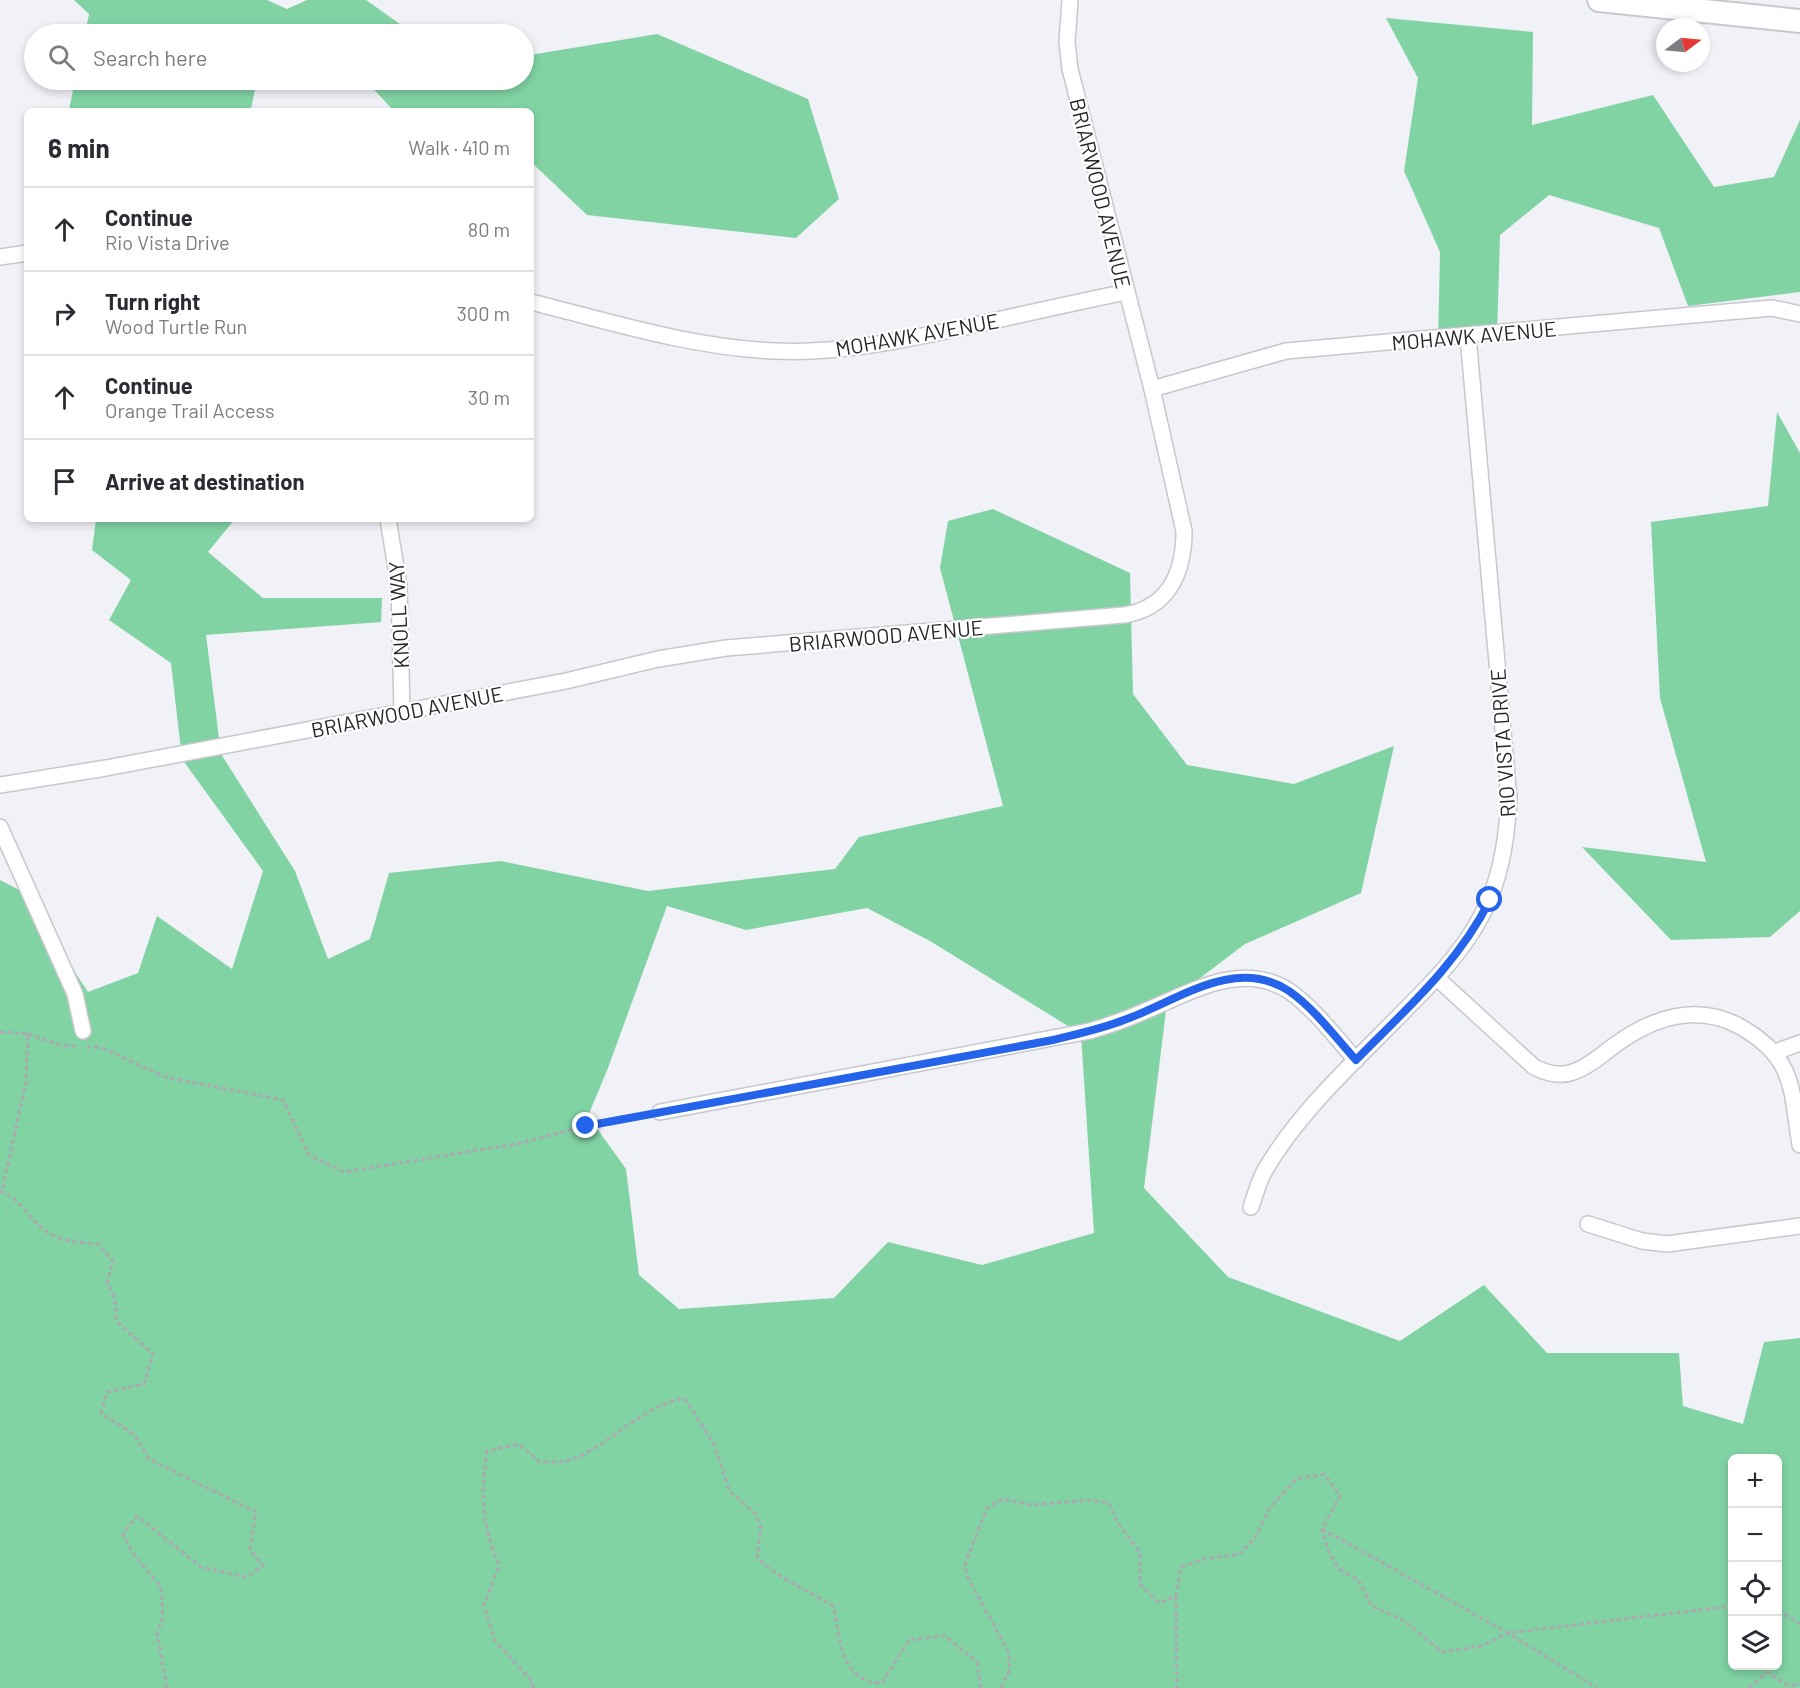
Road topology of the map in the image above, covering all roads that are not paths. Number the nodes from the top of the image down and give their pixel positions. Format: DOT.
graph roads {
  1 [pos="1070,0"];
  2 [pos="1599,0"];
  3 [pos="1800,21"];
  4 [pos="24,253"];
  5 [pos="0,257"];
  6 [pos="1126,292"];
  7 [pos="534,303"];
  8 [pos="1800,314"];
  9 [pos="1468,336"];
  10 [pos="1152,389"];
  11 [pos="388,522"];
  12 [pos="402,712"];
  13 [pos="0,785"];
  14 [pos="0,827"];
  15 [pos="1437,978"];
  16 [pos="83,1031"];
  17 [pos="1800,1043"];
  18 [pos="1775,1052"];
  19 [pos="1356,1060"];
  20 [pos="660,1112"];
  21 [pos="1800,1145"];
  22 [pos="1251,1207"];
  23 [pos="1588,1224"];
  24 [pos="1800,1226"];
  1 -- 6 [label="street, BRIARWOOD AVENUE"];
  2 -- 3 [label="main road"];
  4 -- 5 [label="street"];
  6 -- 7 [label="street, MOHAWK AVENUE"];
  6 -- 10 [label="street, BRIARWOOD AVENUE"];
  8 -- 9 [label="street, MOHAWK AVENUE"];
  9 -- 10 [label="street, MOHAWK AVENUE"];
  9 -- 15 [label="street, RIO VISTA DRIVE"];
  10 -- 12 [label="street, BRIARWOOD AVENUE"];
  11 -- 12 [label="street, KNOLL WAY"];
  12 -- 13 [label="street, BRIARWOOD AVENUE"];
  14 -- 16 [label="street"];
  15 -- 18 [label="street"];
  15 -- 19 [label="street, RIO VISTA DRIVE"];
  17 -- 18 [label="street"];
  18 -- 21 [label="street"];
  19 -- 20 [label="street"];
  19 -- 22 [label="street, RIO VISTA DRIVE"];
  23 -- 24 [label="street"];
}
